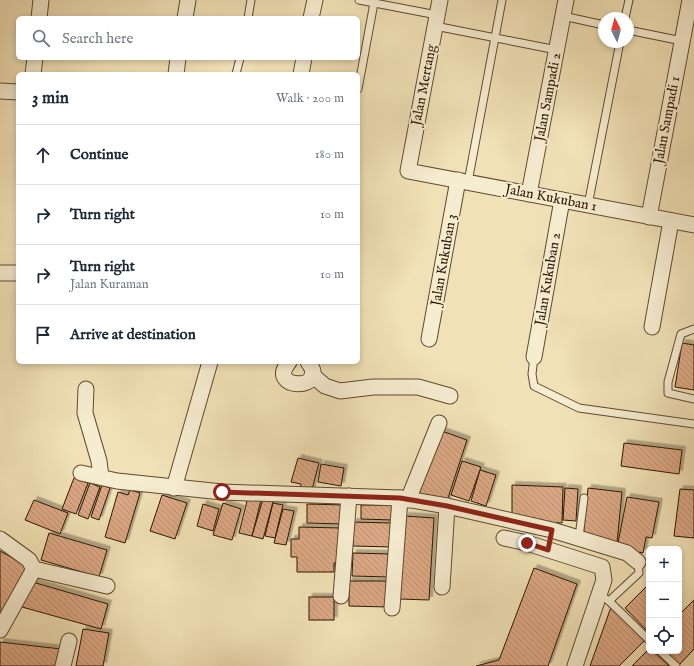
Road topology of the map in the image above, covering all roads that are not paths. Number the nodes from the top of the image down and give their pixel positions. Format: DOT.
graph roads {
  1 [pos="41,0"];
  2 [pos="188,0"];
  3 [pos="251,0"];
  4 [pos="315,0"];
  5 [pos="359,0"];
  6 [pos="502,0"];
  7 [pos="566,0"];
  8 [pos="629,0"];
  9 [pos="692,2"];
  10 [pos="374,3"];
  11 [pos="626,12"];
  12 [pos="437,14"];
  13 [pos="39,16"];
  14 [pos="185,16"];
  15 [pos="248,16"];
  16 [pos="311,16"];
  17 [pos="563,16"];
  18 [pos="598,24"];
  19 [pos="634,31"];
  20 [pos="494,38"];
  21 [pos="682,41"];
  22 [pos="619,48"];
  23 [pos="557,50"];
  24 [pos="34,60"];
  25 [pos="178,60"];
  26 [pos="240,60"];
  27 [pos="304,60"];
  28 [pos="33,72"];
  29 [pos="176,72"];
  30 [pos="236,72"];
  31 [pos="301,72"];
  32 [pos="360,79"];
  33 [pos="0,91"];
  34 [pos="16,92"];
  35 [pos="408,171"];
  36 [pos="463,181"];
  37 [pos="530,194"];
  38 [pos="562,200"];
  39 [pos="588,205"];
  40 [pos="649,217"];
  41 [pos="671,221"];
  42 [pos="694,225"];
  43 [pos="0,273"];
  44 [pos="16,273"];
  45 [pos="652,328"];
  46 [pos="694,329"];
  47 [pos="429,339"];
  48 [pos="534,357"];
  49 [pos="209,364"];
  50 [pos="288,364"];
  51 [pos="310,369"];
  52 [pos="86,390"];
  53 [pos="450,396"];
  54 [pos="694,399"];
  55 [pos="439,423"];
  56 [pos="694,424"];
  57 [pos="80,473"];
  58 [pos="102,478"];
  59 [pos="174,488"];
  60 [pos="349,496"];
  61 [pos="584,498"];
  62 [pos="404,499"];
  63 [pos="447,506"];
  64 [pos="552,530"];
  65 [pos="579,537"];
  66 [pos="504,538"];
  67 [pos="0,539"];
  68 [pos="548,550"];
  69 [pos="638,562"];
  70 [pos="34,569"];
  71 [pos="107,586"];
  72 [pos="442,587"];
  73 [pos="341,596"];
  74 [pos="604,598"];
  75 [pos="392,608"];
  76 [pos="0,630"];
  77 [pos="646,637"];
  78 [pos="70,641"];
  79 [pos="663,654"];
  80 [pos="63,666"];
  81 [pos="575,666"];
  82 [pos="676,666"];
  1 -- 13 [label="street"];
  2 -- 14 [label="street"];
  3 -- 15 [label="lane"];
  4 -- 16 [label="street"];
  5 -- 10 [label="lane"];
  6 -- 20 [label="lane"];
  7 -- 17 [label="street, Jalan Sampadi 2"];
  8 -- 11 [label="lane"];
  9 -- 21 [label="street, Jalan Sampadi 1"];
  10 -- 12 [label="lane"];
  10 -- 32 [label="lane"];
  12 -- 20 [label="lane"];
  12 -- 35 [label="street, Jalan Mertang"];
  17 -- 18 [label="lane"];
  17 -- 23 [label="street, Jalan Sampadi 2"];
  19 -- 21 [label="lane"];
  20 -- 23 [label="lane"];
  20 -- 36 [label="lane"];
  21 -- 40 [label="street, Jalan Sampadi 1"];
  22 -- 39 [label="lane"];
  23 -- 37 [label="street, Jalan Sampadi 2"];
  24 -- 28 [label="street"];
  25 -- 29 [label="street"];
  26 -- 30 [label="lane"];
  27 -- 31 [label="street"];
  33 -- 34 [label="street"];
  35 -- 36 [label="street, Jalan Kukuban 1"];
  36 -- 37 [label="street, Jalan Kukuban 1"];
  36 -- 47 [label="street, Jalan Kukuban 3"];
  37 -- 38 [label="street, Jalan Kukuban 1"];
  38 -- 39 [label="street, Jalan Kukuban 1"];
  38 -- 48 [label="street, Jalan Kukuban 2"];
  39 -- 40 [label="street, Jalan Kukuban 1"];
  40 -- 41 [label="street, Jalan Kukuban 1"];
  41 -- 42 [label="street, Jalan Kukuban 1"];
  41 -- 45 [label="street"];
  43 -- 44 [label="street"];
  46 -- 54 [label="lane"];
  48 -- 56 [label="lane"];
  49 -- 59 [label="street"];
  50 -- 51 [label="street"];
  51 -- 53 [label="street"];
  52 -- 58 [label="street"];
  55 -- 62 [label="street"];
  57 -- 58 [label="street"];
  58 -- 59 [label="street"];
  59 -- 60 [label="street"];
  60 -- 62 [label="street"];
  60 -- 73 [label="street"];
  61 -- 65 [label="lane"];
  62 -- 63 [label="street"];
  62 -- 75 [label="street"];
  63 -- 64 [label="street"];
  63 -- 72 [label="street"];
  64 -- 65 [label="street"];
  64 -- 68 [label="street"];
  65 -- 69 [label="street"];
  66 -- 68 [label="street"];
  67 -- 70 [label="street"];
  68 -- 74 [label="street"];
  69 -- 74 [label="lane"];
  70 -- 71 [label="street"];
  70 -- 76 [label="street"];
  74 -- 77 [label="lane"];
  74 -- 81 [label="street"];
  78 -- 80 [label="street"];
  79 -- 82 [label="lane"];
}
